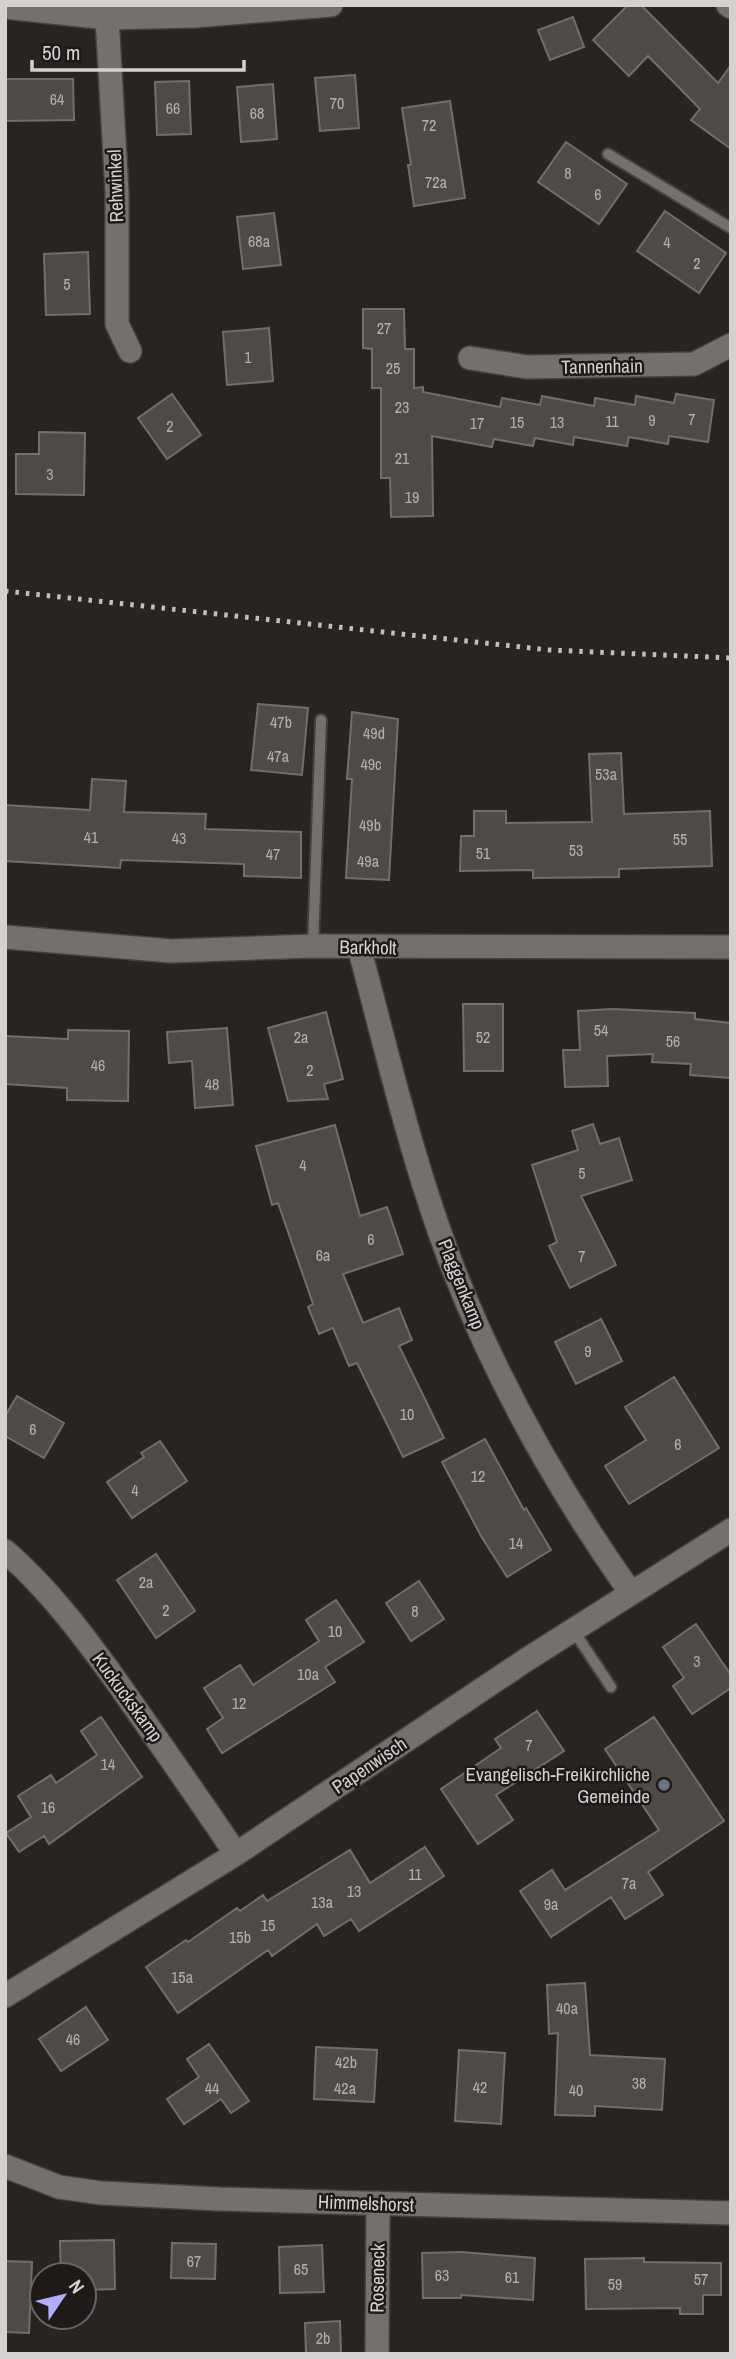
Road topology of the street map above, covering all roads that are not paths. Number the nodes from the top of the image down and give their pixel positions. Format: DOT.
graph roads {
  1 [pos="331,5"];
  2 [pos="5,7"];
  3 [pos="107,18"];
  4 [pos="608,154"];
  5 [pos="731,228"];
  6 [pos="731,345"];
  7 [pos="130,351"];
  8 [pos="470,358"];
  9 [pos="321,720"];
  10 [pos="5,937"];
  11 [pos="313,946"];
  12 [pos="359,947"];
  13 [pos="731,947"];
  14 [pos="731,1530"];
  15 [pos="5,1551"];
  16 [pos="631,1593"];
  17 [pos="573,1630"];
  18 [pos="611,1687"];
  19 [pos="236,1854"];
  20 [pos="5,1996"];
  21 [pos="5,2166"];
  22 [pos="378,2203"];
  23 [pos="731,2213"];
  24 [pos="377,2354"];
  1 -- 3 [label="street"];
  2 -- 3 [label="street"];
  3 -- 7 [label="street, Rehwinkel"];
  4 -- 5 [label="lane"];
  6 -- 8 [label="street, Tannenhain"];
  9 -- 11 [label="lane"];
  10 -- 11 [label="street, Barkholt"];
  11 -- 12 [label="street, Barkholt"];
  12 -- 13 [label="street, Barkholt"];
  12 -- 16 [label="street, Plaggenkamp"];
  14 -- 16 [label="street, Papenwisch"];
  15 -- 19 [label="street, Kuckuckskamp"];
  16 -- 17 [label="street, Papenwisch"];
  17 -- 18 [label="lane"];
  17 -- 19 [label="street, Papenwisch"];
  19 -- 20 [label="street, Papenwisch"];
  21 -- 22 [label="street, Himmelshorst"];
  22 -- 23 [label="street, Himmelshorst"];
  22 -- 24 [label="street, Roseneck"];
}
